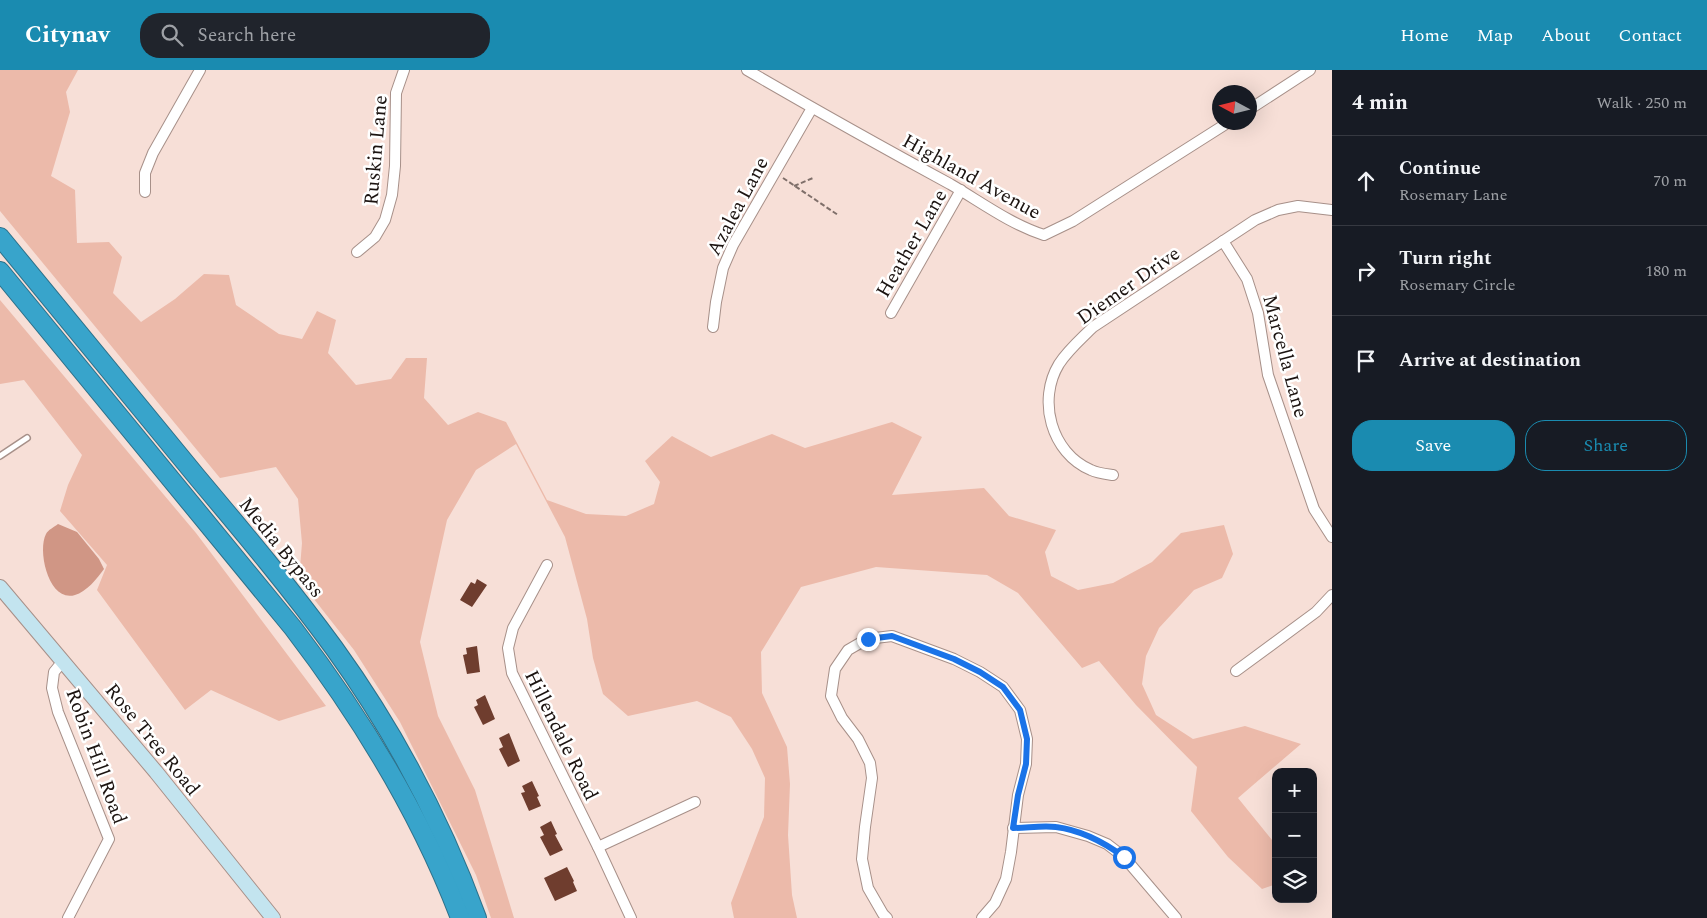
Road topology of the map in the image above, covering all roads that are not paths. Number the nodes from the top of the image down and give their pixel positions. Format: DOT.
graph roads {
  1 [pos="200,70"];
  2 [pos="404,70"];
  3 [pos="747,70"];
  4 [pos="1310,70"];
  5 [pos="1257,104"];
  6 [pos="812,108"];
  7 [pos="1216,130"];
  8 [pos="961,190"];
  9 [pos="145,192"];
  10 [pos="1332,210"];
  11 [pos="0,237"];
  12 [pos="1223,241"];
  13 [pos="357,252"];
  14 [pos="0,271"];
  15 [pos="891,313"];
  16 [pos="713,328"];
  17 [pos="27,438"];
  18 [pos="0,456"];
  19 [pos="1113,475"];
  20 [pos="1332,537"];
  21 [pos="547,565"];
  22 [pos="0,587"];
  23 [pos="1332,595"];
  24 [pos="63,661"];
  25 [pos="1236,670"];
  26 [pos="696,802"];
  27 [pos="1013,828"];
  28 [pos="598,847"];
  29 [pos="68,918"];
  30 [pos="273,918"];
  31 [pos="460,918"];
  32 [pos="477,918"];
  33 [pos="631,918"];
  34 [pos="887,918"];
  35 [pos="982,918"];
  36 [pos="1176,918"];
  1 -- 9 [label="street"];
  2 -- 13 [label="street, Ruskin Lane"];
  3 -- 6 [label="street, Highland Avenue"];
  4 -- 5 [label="street"];
  6 -- 8 [label="street, Highland Avenue"];
  6 -- 16 [label="street, Azalea Lane"];
  7 -- 8 [label="street, Highland Avenue"];
  8 -- 15 [label="street, Heather Lane"];
  10 -- 12 [label="street, Diemer Drive"];
  11 -- 32 [label="highway, Media Bypass"];
  12 -- 19 [label="street, Diemer Drive"];
  12 -- 20 [label="street, Marcella Lane"];
  14 -- 31 [label="highway"];
  17 -- 18 [label="lane"];
  21 -- 28 [label="street, Hillendale Road"];
  22 -- 24 [label="street, Rose Tree Road"];
  23 -- 25 [label="street"];
  24 -- 29 [label="street, Robin Hill Road"];
  24 -- 30 [label="street, Rose Tree Road"];
  26 -- 28 [label="street"];
  27 -- 34 [label="street"];
  27 -- 35 [label="street"];
  27 -- 36 [label="street"];
  28 -- 33 [label="street, Hillendale Road"];
}
